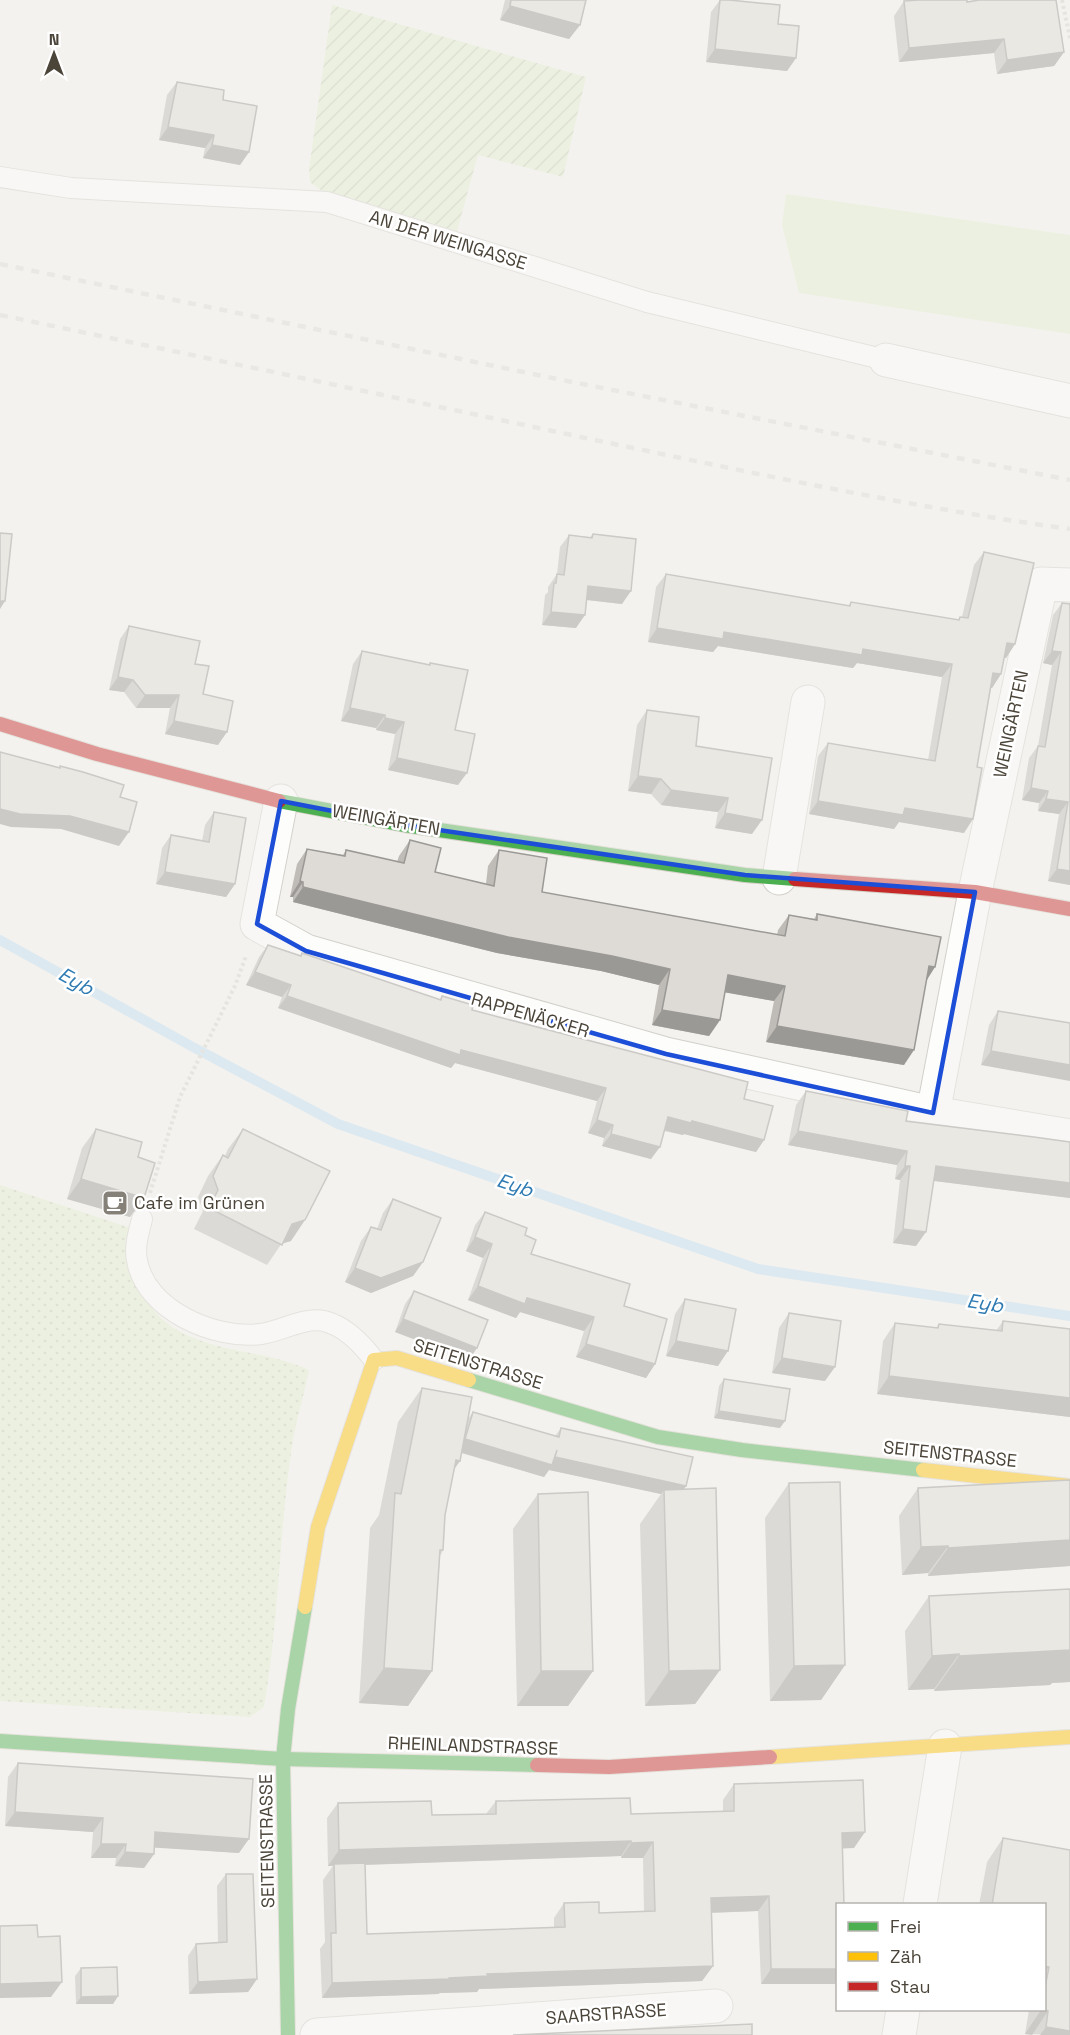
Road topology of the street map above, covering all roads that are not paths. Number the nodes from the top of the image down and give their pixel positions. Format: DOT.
graph roads {
  1 [pos="0,177"];
  2 [pos="886,360"];
  3 [pos="1070,401"];
  4 [pos="1070,585"];
  5 [pos="808,702"];
  6 [pos="0,724"];
  7 [pos="281,801"];
  8 [pos="779,878"];
  9 [pos="975,892"];
  10 [pos="1070,909"];
  11 [pos="933,1113"];
  12 [pos="1070,1136"];
  13 [pos="142,1219"];
  14 [pos="374,1360"];
  15 [pos="1070,1486"];
  16 [pos="1070,1737"];
  17 [pos="0,1741"];
  18 [pos="945,1746"];
  19 [pos="283,1759"];
  20 [pos="920,1903"];
  21 [pos="716,2006"];
  22 [pos="903,2011"];
  23 [pos="288,2035"];
  24 [pos="317,2035"];
  25 [pos="899,2035"];
  1 -- 2 [label="lane, AN DER WEINGASSE"];
  2 -- 3 [label="street"];
  4 -- 9 [label="street, WEINGÄRTEN"];
  5 -- 8 [label="street"];
  6 -- 7 [label="street, WEINGÄRTEN"];
  7 -- 8 [label="street, WEINGÄRTEN"];
  7 -- 11 [label="street, RAPPENÄCKER"];
  8 -- 9 [label="street, WEINGÄRTEN"];
  9 -- 10 [label="street, WEINGÄRTEN"];
  9 -- 11 [label="street"];
  11 -- 12 [label="street, RAPPENÄCKER"];
  13 -- 14 [label="lane"];
  14 -- 15 [label="street, SEITENSTRASSE"];
  14 -- 19 [label="street, SEITENSTRASSE"];
  16 -- 18 [label="street, RHEINLANDSTRASSE"];
  17 -- 19 [label="street, RHEINLANDSTRASSE"];
  18 -- 19 [label="street, RHEINLANDSTRASSE"];
  18 -- 20 [label="street"];
  19 -- 23 [label="street, SEITENSTRASSE"];
  21 -- 24 [label="street, SAARSTRASSE"];
  22 -- 25 [label="street"];
}
